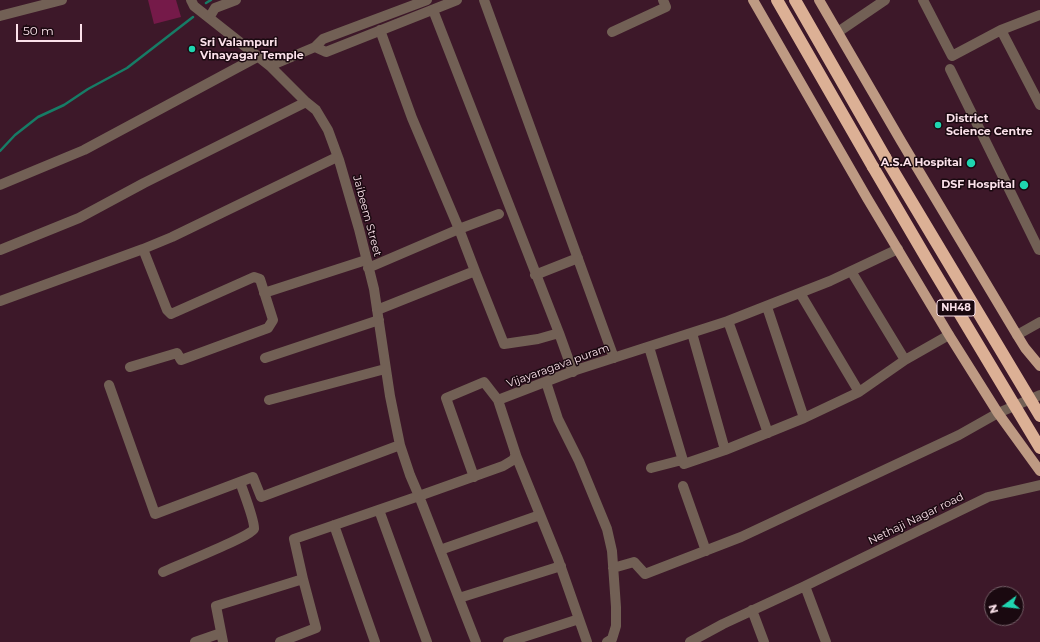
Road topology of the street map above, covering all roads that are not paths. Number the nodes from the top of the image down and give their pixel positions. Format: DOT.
graph roads {
  1 [pos="62,0"];
  2 [pos="236,0"];
  3 [pos="457,0"];
  4 [pos="484,0"];
  5 [pos="663,0"];
  6 [pos="753,0"];
  7 [pos="777,0"];
  8 [pos="795,0"];
  9 [pos="820,0"];
  10 [pos="885,0"];
  11 [pos="923,0"];
  12 [pos="424,1"];
  13 [pos="192,3"];
  14 [pos="433,10"];
  15 [pos="1040,15"];
  16 [pos="0,16"];
  17 [pos="206,16"];
  18 [pos="380,30"];
  19 [pos="1001,30"];
  20 [pos="612,32"];
  21 [pos="838,32"];
  22 [pos="315,48"];
  23 [pos="259,56"];
  24 [pos="270,66"];
  25 [pos="950,69"];
  26 [pos="306,102"];
  27 [pos="1040,105"];
  28 [pos="337,157"];
  29 [pos="0,185"];
  30 [pos="499,214"];
  31 [pos="459,229"];
  32 [pos="143,249"];
  33 [pos="898,249"];
  34 [pos="0,250"];
  35 [pos="1040,250"];
  36 [pos="578,258"];
  37 [pos="367,264"];
  38 [pos="475,271"];
  39 [pos="851,271"];
  40 [pos="535,275"];
  41 [pos="264,293"];
  42 [pos="800,293"];
  43 [pos="0,301"];
  44 [pos="767,307"];
  45 [pos="378,315"];
  46 [pos="728,321"];
  47 [pos="1040,322"];
  48 [pos="559,333"];
  49 [pos="692,333"];
  50 [pos="949,335"];
  51 [pos="1017,335"];
  52 [pos="649,347"];
  53 [pos="265,358"];
  54 [pos="614,358"];
  55 [pos="905,360"];
  56 [pos="1040,366"];
  57 [pos="130,367"];
  58 [pos="385,369"];
  59 [pos="572,372"];
  60 [pos="546,382"];
  61 [pos="109,385"];
  62 [pos="859,392"];
  63 [pos="1040,395"];
  64 [pos="269,400"];
  65 [pos="498,400"];
  66 [pos="998,413"];
  67 [pos="1040,416"];
  68 [pos="804,418"];
  69 [pos="768,433"];
  70 [pos="400,445"];
  71 [pos="1040,448"];
  72 [pos="725,450"];
  73 [pos="515,453"];
  74 [pos="682,460"];
  75 [pos="651,468"];
  76 [pos="1040,472"];
  77 [pos="474,477"];
  78 [pos="240,482"];
  79 [pos="1040,485"];
  80 [pos="683,486"];
  81 [pos="419,496"];
  82 [pos="379,510"];
  83 [pos="540,515"];
  84 [pos="334,525"];
  85 [pos="440,550"];
  86 [pos="706,551"];
  87 [pos="561,566"];
  88 [pos="612,568"];
  89 [pos="163,572"];
  90 [pos="303,579"];
  91 [pos="805,586"];
  92 [pos="459,598"];
  93 [pos="752,610"];
  94 [pos="579,619"];
  95 [pos="222,637"];
  96 [pos="696,641"];
  97 [pos="195,642"];
  98 [pos="280,642"];
  99 [pos="376,642"];
  100 [pos="427,642"];
  101 [pos="476,642"];
  102 [pos="508,642"];
  103 [pos="587,642"];
  104 [pos="607,642"];
  105 [pos="764,642"];
  106 [pos="826,642"];
  1 -- 16 [label="street"];
  2 -- 17 [label="street"];
  3 -- 14 [label="street"];
  4 -- 36 [label="street"];
  5 -- 20 [label="street"];
  6 -- 33 [label="main road"];
  7 -- 71 [label="highway, NH48, bridge"];
  8 -- 67 [label="highway, NH48, bridge"];
  9 -- 21 [label="main road"];
  10 -- 21 [label="street"];
  11 -- 19 [label="street"];
  12 -- 22 [label="street"];
  13 -- 17 [label="street, Jaibeem Street"];
  14 -- 18 [label="street"];
  14 -- 40 [label="street"];
  15 -- 19 [label="street"];
  17 -- 23 [label="street, Jaibeem Street"];
  18 -- 22 [label="street"];
  18 -- 31 [label="street"];
  19 -- 27 [label="street"];
  21 -- 51 [label="main road"];
  22 -- 24 [label="street"];
  23 -- 24 [label="street, Jaibeem Street"];
  23 -- 29 [label="street"];
  24 -- 26 [label="street, Jaibeem Street"];
  25 -- 35 [label="street"];
  26 -- 28 [label="street, Jaibeem Street"];
  26 -- 34 [label="street"];
  28 -- 32 [label="street"];
  28 -- 37 [label="street, Jaibeem Street"];
  30 -- 31 [label="street"];
  31 -- 37 [label="street"];
  31 -- 38 [label="street"];
  32 -- 41 [label="street"];
  32 -- 43 [label="street"];
  33 -- 39 [label="street, Vijayaragava puram"];
  33 -- 50 [label="main road"];
  36 -- 40 [label="street"];
  36 -- 54 [label="street"];
  37 -- 41 [label="street"];
  37 -- 45 [label="street, Jaibeem Street"];
  38 -- 45 [label="street"];
  38 -- 48 [label="street"];
  39 -- 42 [label="street, Vijayaragava puram"];
  39 -- 55 [label="street"];
  40 -- 48 [label="street"];
  41 -- 57 [label="street"];
  42 -- 44 [label="street, Vijayaragava puram"];
  42 -- 62 [label="street"];
  44 -- 46 [label="street, Vijayaragava puram"];
  44 -- 68 [label="street"];
  45 -- 53 [label="street"];
  45 -- 58 [label="street, Jaibeem Street"];
  46 -- 49 [label="street, Vijayaragava puram"];
  46 -- 69 [label="street"];
  47 -- 51 [label="street"];
  48 -- 59 [label="street"];
  49 -- 52 [label="street, Vijayaragava puram"];
  49 -- 72 [label="street"];
  50 -- 55 [label="street"];
  50 -- 66 [label="main road"];
  51 -- 56 [label="main road"];
  52 -- 54 [label="street, Vijayaragava puram"];
  52 -- 74 [label="street"];
  54 -- 59 [label="street, Vijayaragava puram"];
  55 -- 62 [label="street"];
  58 -- 64 [label="street"];
  58 -- 70 [label="street, Jaibeem Street"];
  59 -- 60 [label="street, Vijayaragava puram"];
  60 -- 65 [label="street, Vijayaragava puram"];
  60 -- 88 [label="street"];
  61 -- 78 [label="street"];
  62 -- 68 [label="street"];
  63 -- 66 [label="street"];
  65 -- 73 [label="street, Vijayaragava puram"];
  65 -- 77 [label="street"];
  66 -- 76 [label="main road"];
  66 -- 86 [label="street"];
  68 -- 69 [label="street"];
  69 -- 72 [label="street"];
  70 -- 78 [label="street"];
  70 -- 81 [label="street, Jaibeem Street"];
  72 -- 74 [label="street"];
  73 -- 77 [label="street"];
  73 -- 83 [label="street, Vijayaragava puram"];
  74 -- 75 [label="street"];
  77 -- 81 [label="street"];
  78 -- 89 [label="street"];
  79 -- 91 [label="street, Nethaji Nagar road"];
  80 -- 86 [label="street"];
  81 -- 82 [label="street"];
  81 -- 85 [label="street"];
  82 -- 84 [label="street"];
  82 -- 100 [label="street"];
  83 -- 85 [label="street"];
  83 -- 87 [label="street, Vijayaragava puram"];
  84 -- 90 [label="street"];
  84 -- 99 [label="street"];
  85 -- 92 [label="street"];
  86 -- 88 [label="street"];
  87 -- 92 [label="street"];
  87 -- 94 [label="street, Vijayaragava puram"];
  88 -- 104 [label="street"];
  90 -- 95 [label="street"];
  90 -- 98 [label="street"];
  91 -- 93 [label="street"];
  91 -- 106 [label="street"];
  92 -- 101 [label="street"];
  93 -- 96 [label="street"];
  93 -- 105 [label="street"];
  94 -- 102 [label="street"];
  94 -- 103 [label="street, Vijayaragava puram"];
  95 -- 97 [label="street"];
}
